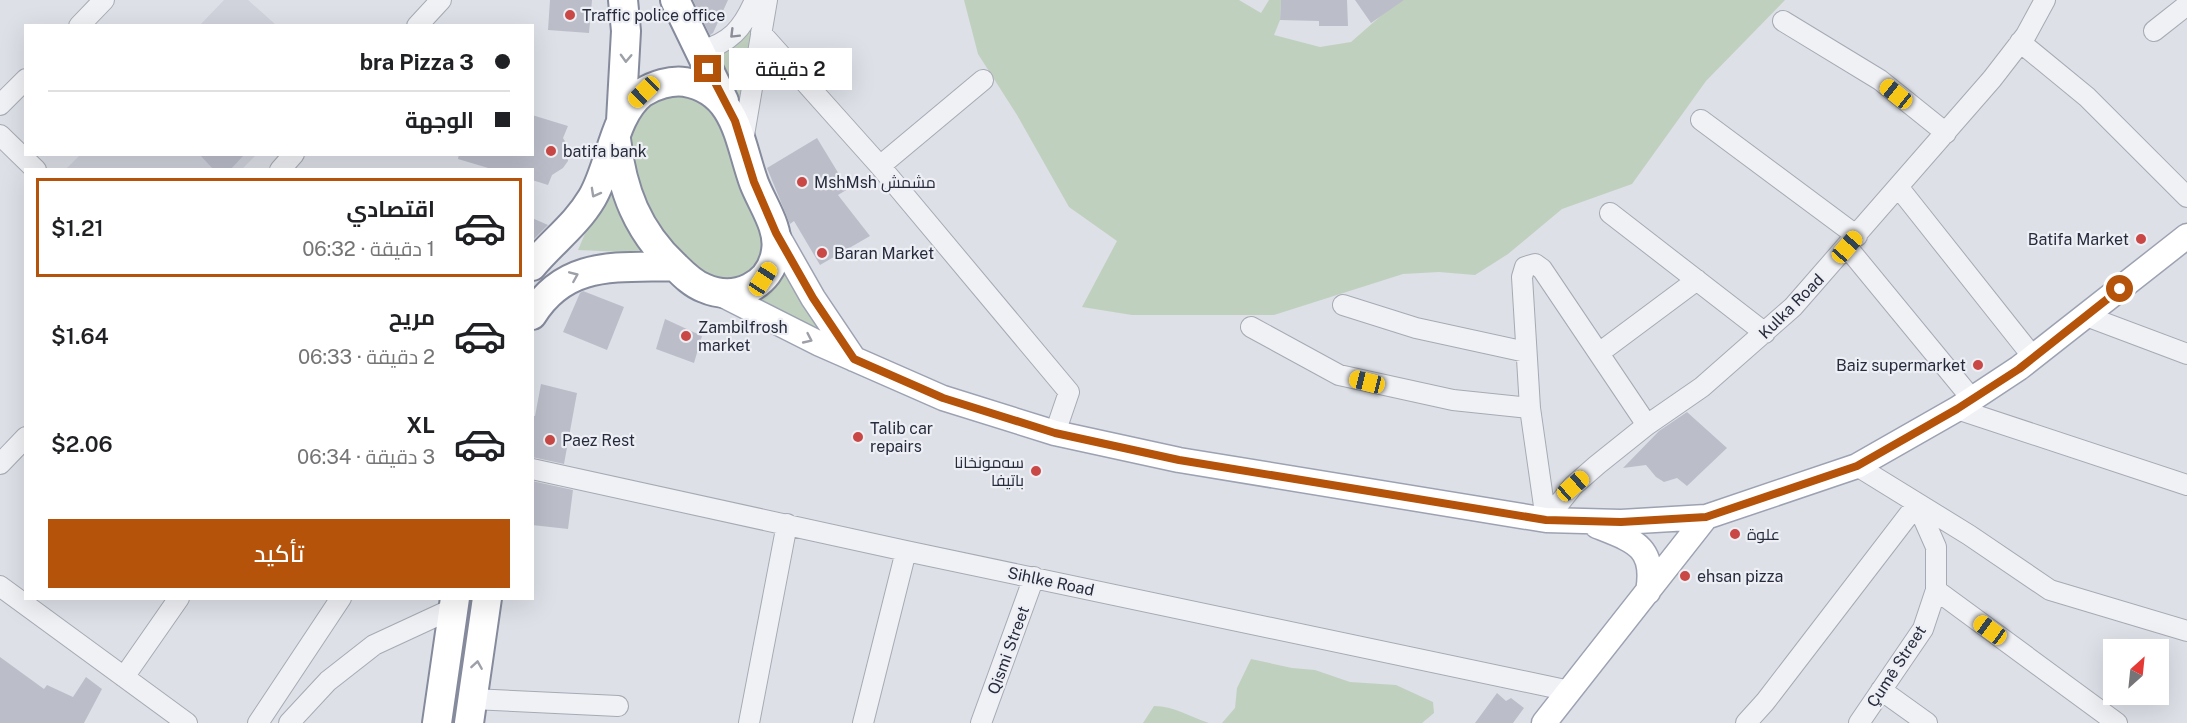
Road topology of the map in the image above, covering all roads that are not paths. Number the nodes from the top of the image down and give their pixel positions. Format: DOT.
graph roads {
  1 [pos="104,0"];
  2 [pos="441,0"];
  3 [pos="623,0"];
  4 [pos="675,0"];
  5 [pos="755,0"];
  6 [pos="767,0"];
  7 [pos="2045,0"];
  8 [pos="2187,4"];
  9 [pos="1783,21"];
  10 [pos="81,24"];
  11 [pos="419,24"];
  12 [pos="2154,31"];
  13 [pos="761,33"];
  14 [pos="2020,42"];
  15 [pos="699,51"];
  16 [pos="983,80"];
  17 [pos="24,82"];
  18 [pos="0,105"];
  19 [pos="727,105"];
  20 [pos="1701,120"];
  21 [pos="619,130"];
  22 [pos="1946,133"];
  23 [pos="0,135"];
  24 [pos="743,144"];
  25 [pos="292,156"];
  26 [pos="880,166"];
  27 [pos="34,168"];
  28 [pos="282,168"];
  29 [pos="1899,188"];
  30 [pos="2187,197"];
  31 [pos="1610,213"];
  32 [pos="776,233"];
  33 [pos="2187,236"];
  34 [pos="1852,242"];
  35 [pos="534,264"];
  36 [pos="675,266"];
  37 [pos="1696,280"];
  38 [pos="719,293"];
  39 [pos="1343,305"];
  40 [pos="534,312"];
  41 [pos="2086,316"];
  42 [pos="1251,327"];
  43 [pos="1766,333"];
  44 [pos="1526,352"];
  45 [pos="1599,353"];
  46 [pos="2187,354"];
  47 [pos="2033,357"];
  48 [pos="854,359"];
  49 [pos="1965,404"];
  50 [pos="1530,408"];
  51 [pos="1647,425"];
  52 [pos="1055,433"];
  53 [pos="24,439"];
  54 [pos="0,464"];
  55 [pos="1857,466"];
  56 [pos="534,469"];
  57 [pos="2187,486"];
  58 [pos="1917,504"];
  59 [pos="1706,517"];
  60 [pos="1579,519"];
  61 [pos="1546,520"];
  62 [pos="788,524"];
  63 [pos="906,551"];
  64 [pos="1034,577"];
  65 [pos="0,586"];
  66 [pos="1936,590"];
  67 [pos="1647,592"];
  68 [pos="178,600"];
  69 [pos="340,600"];
  70 [pos="487,600"];
  71 [pos="454,603"];
  72 [pos="2187,631"];
  73 [pos="124,677"];
  74 [pos="1881,690"];
  75 [pos="1570,691"];
  76 [pos="618,706"];
  77 [pos="470,711"];
  78 [pos="187,723"];
  79 [pos="258,723"];
  80 [pos="289,723"];
  81 [pos="437,723"];
  82 [pos="749,723"];
  83 [pos="863,723"];
  84 [pos="981,723"];
  85 [pos="1544,723"];
  86 [pos="1746,723"];
  87 [pos="1859,723"];
  88 [pos="1927,723"];
  89 [pos="2117,723"];
  1 -- 10 [label="street"];
  2 -- 11 [label="street"];
  3 -- 21 [label="highway, one-way"];
  4 -- 15 [label="highway"];
  5 -- 15 [label="street, one-way"];
  6 -- 13 [label="street"];
  7 -- 14 [label="street, Kulka Road"];
  8 -- 12 [label="street"];
  9 -- 22 [label="street"];
  13 -- 24 [label="street"];
  13 -- 26 [label="street"];
  14 -- 22 [label="street, Kulka Road"];
  14 -- 30 [label="street"];
  15 -- 19 [label="highway"];
  16 -- 26 [label="street"];
  17 -- 18 [label="street"];
  19 -- 21 [label="highway"];
  19 -- 24 [label="highway"];
  20 -- 34 [label="street"];
  21 -- 35 [label="highway, one-way"];
  21 -- 36 [label="highway"];
  22 -- 29 [label="street, Kulka Road"];
  23 -- 27 [label="street"];
  24 -- 32 [label="highway"];
  25 -- 28 [label="street"];
  26 -- 52 [label="street"];
  29 -- 34 [label="street, Kulka Road"];
  29 -- 47 [label="street"];
  31 -- 37 [label="street"];
  32 -- 38 [label="highway"];
  32 -- 48 [label="main road"];
  33 -- 41 [label="main road"];
  34 -- 43 [label="street, Kulka Road"];
  34 -- 49 [label="street"];
  36 -- 38 [label="highway"];
  40 -- 36 [label="highway, one-way"];
  37 -- 43 [label="street"];
  37 -- 45 [label="street"];
  38 -- 48 [label="main road, one-way"];
  39 -- 44 [label="street"];
  41 -- 46 [label="street"];
  41 -- 47 [label="main road"];
  42 -- 50 [label="street"];
  43 -- 51 [label="street, Kulka Road"];
  44 -- 45 [label="street"];
  44 -- 50 [label="street"];
  45 -- 51 [label="street"];
  47 -- 49 [label="main road"];
  48 -- 52 [label="main road"];
  49 -- 55 [label="main road"];
  49 -- 57 [label="street"];
  50 -- 61 [label="street"];
  51 -- 61 [label="street, Kulka Road"];
  52 -- 61 [label="main road"];
  53 -- 54 [label="street"];
  55 -- 58 [label="street"];
  55 -- 59 [label="main road"];
  56 -- 62 [label="street, Sihlke Road"];
  58 -- 66 [label="street, Çumê Street"];
  58 -- 72 [label="street"];
  58 -- 86 [label="street"];
  59 -- 60 [label="main road"];
  59 -- 67 [label="main road"];
  60 -- 61 [label="main road"];
  60 -- 67 [label="main road"];
  62 -- 63 [label="street, Sihlke Road"];
  62 -- 82 [label="street"];
  63 -- 64 [label="street, Sihlke Road"];
  63 -- 83 [label="street"];
  64 -- 75 [label="street, Sihlke Road"];
  64 -- 84 [label="street, Qismi Street"];
  65 -- 73 [label="street"];
  66 -- 74 [label="street, Çumê Street"];
  66 -- 89 [label="street"];
  67 -- 75 [label="main road"];
  68 -- 73 [label="street"];
  69 -- 79 [label="street"];
  77 -- 70 [label="highway, one-way"];
  71 -- 80 [label="street"];
  71 -- 81 [label="highway"];
  73 -- 78 [label="street"];
  74 -- 87 [label="street, Çumê Street"];
  74 -- 88 [label="street"];
  75 -- 85 [label="main road"];
  76 -- 77 [label="street"];
}
